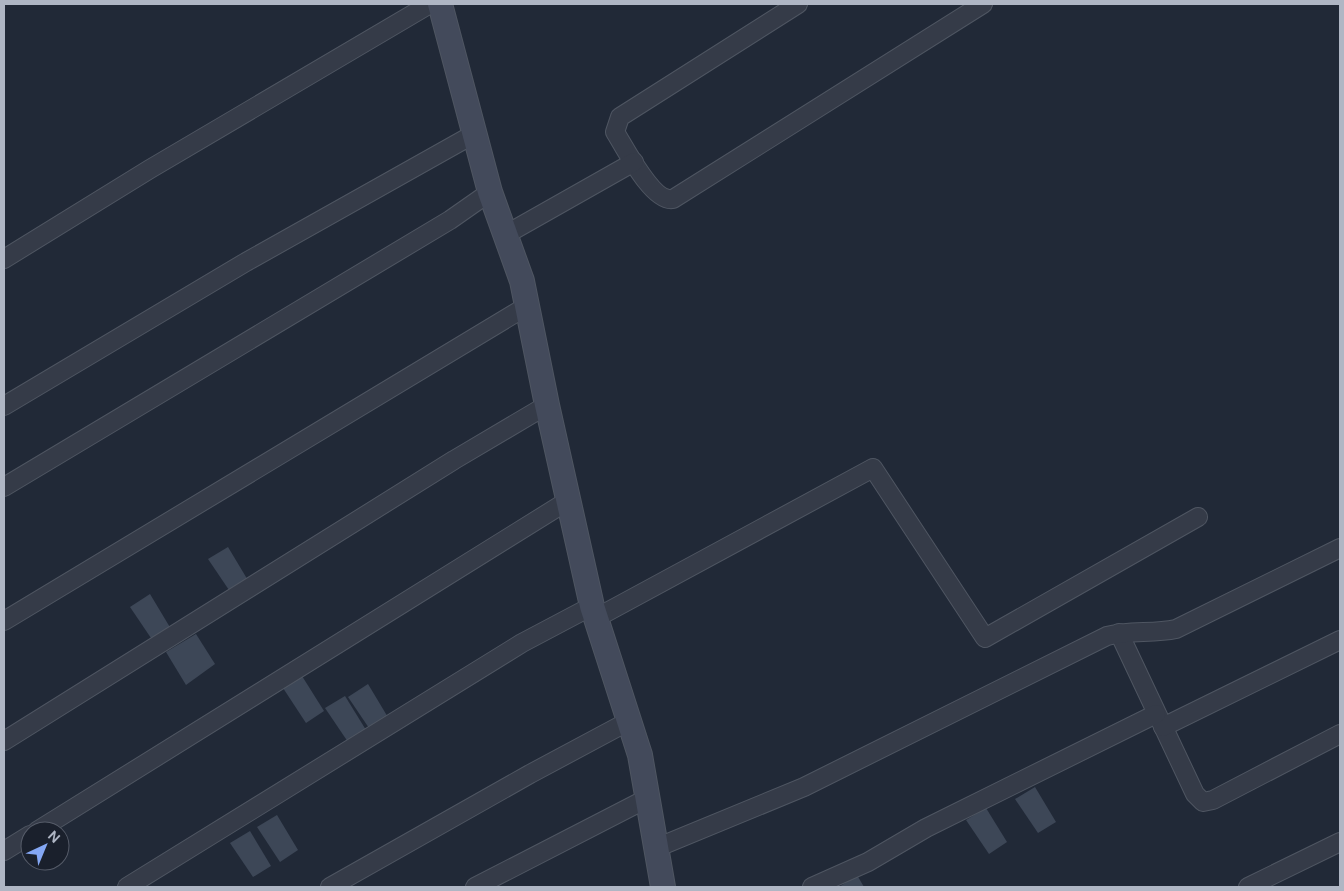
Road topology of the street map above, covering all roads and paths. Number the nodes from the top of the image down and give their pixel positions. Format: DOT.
graph roads {
  1 [pos="430,4"];
  2 [pos="440,4"];
  3 [pos="798,4"];
  4 [pos="983,4"];
  5 [pos="474,134"];
  6 [pos="634,162"];
  7 [pos="490,192"];
  8 [pos="505,235"];
  9 [pos="4,259"];
  10 [pos="527,306"];
  11 [pos="547,405"];
  12 [pos="4,406"];
  13 [pos="4,487"];
  14 [pos="569,500"];
  15 [pos="1198,517"];
  16 [pos="1340,548"];
  17 [pos="594,612"];
  18 [pos="4,621"];
  19 [pos="1119,633"];
  20 [pos="1340,640"];
  21 [pos="1160,721"];
  22 [pos="629,722"];
  23 [pos="1340,734"];
  24 [pos="4,741"];
  25 [pos="648,798"];
  26 [pos="53,821"];
  27 [pos="20,842"];
  28 [pos="1340,842"];
  29 [pos="656,848"];
  30 [pos="4,852"];
  31 [pos="127,887"];
  32 [pos="330,887"];
  33 [pos="475,887"];
  34 [pos="663,887"];
  35 [pos="812,887"];
  36 [pos="1248,887"];
  1 -- 9 [label="street"];
  2 -- 5 [label="main road"];
  3 -- 6 [label="street"];
  4 -- 6 [label="street"];
  5 -- 7 [label="main road"];
  5 -- 12 [label="street"];
  6 -- 8 [label="street"];
  7 -- 8 [label="main road"];
  7 -- 13 [label="street"];
  8 -- 10 [label="main road"];
  10 -- 11 [label="main road"];
  10 -- 18 [label="street"];
  11 -- 14 [label="main road"];
  11 -- 24 [label="street"];
  14 -- 17 [label="main road"];
  14 -- 26 [label="street"];
  15 -- 17 [label="street"];
  16 -- 19 [label="street"];
  17 -- 22 [label="main road"];
  17 -- 31 [label="street"];
  19 -- 21 [label="street"];
  19 -- 29 [label="street"];
  20 -- 21 [label="street"];
  21 -- 23 [label="street"];
  21 -- 35 [label="street"];
  22 -- 25 [label="main road"];
  22 -- 32 [label="street"];
  25 -- 29 [label="main road"];
  25 -- 33 [label="street"];
  27 -- 30 [label="street"];
  28 -- 36 [label="street"];
  29 -- 34 [label="main road"];
}
